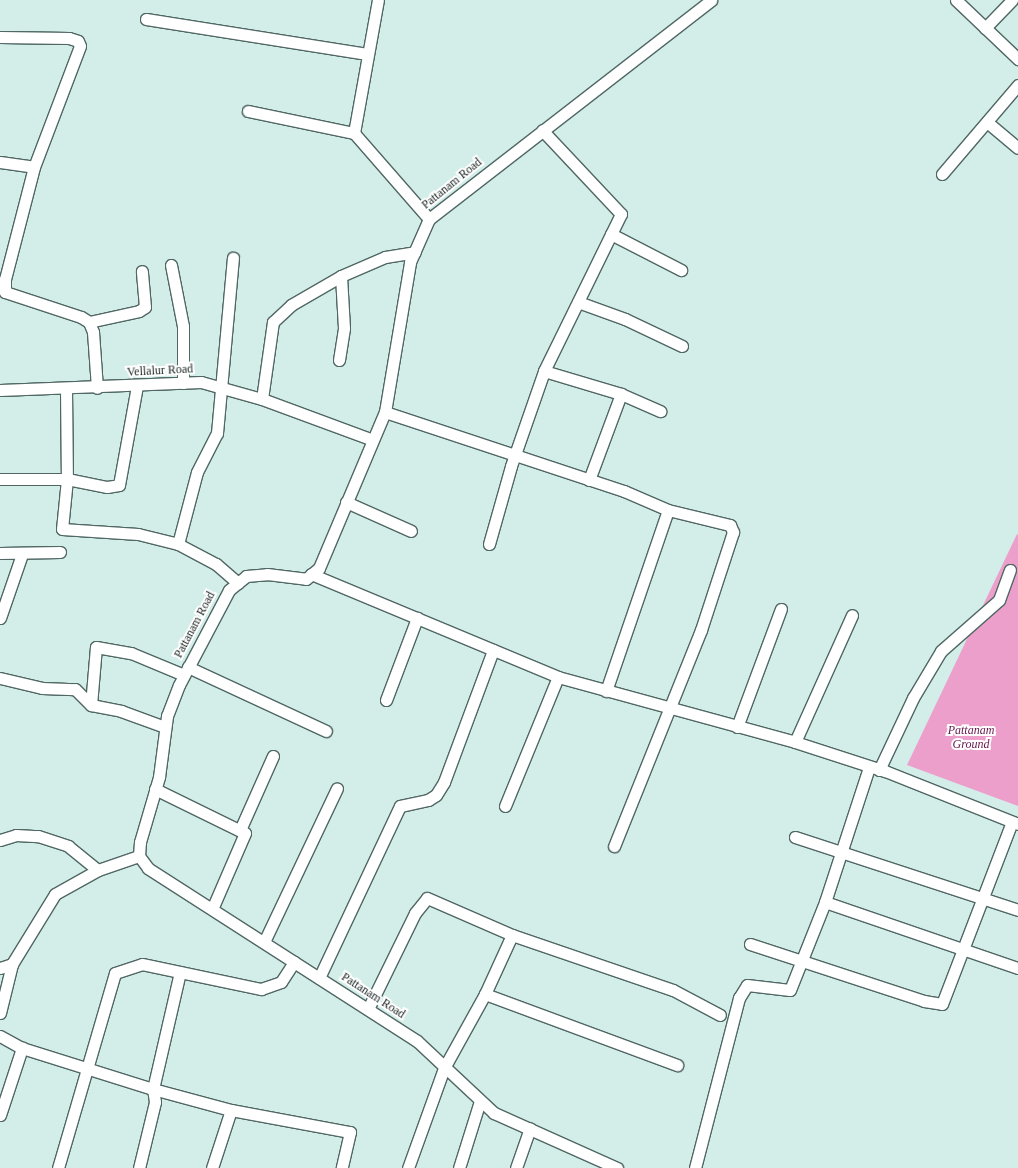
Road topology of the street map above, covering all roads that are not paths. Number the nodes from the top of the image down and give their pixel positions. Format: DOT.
graph roads {
  1 [pos="378,0"];
  2 [pos="711,0"];
  3 [pos="956,0"];
  4 [pos="1012,0"];
  5 [pos="146,20"];
  6 [pos="985,28"];
  7 [pos="0,37"];
  8 [pos="368,54"];
  9 [pos="1018,59"];
  10 [pos="1018,85"];
  11 [pos="248,112"];
  12 [pos="987,122"];
  13 [pos="542,130"];
  14 [pos="354,133"];
  15 [pos="1018,148"];
  16 [pos="0,162"];
  17 [pos="34,167"];
  18 [pos="942,174"];
  19 [pos="429,219"];
  20 [pos="611,234"];
  21 [pos="414,252"];
  22 [pos="233,258"];
  23 [pos="171,265"];
  24 [pos="680,270"];
  25 [pos="142,272"];
  26 [pos="341,276"];
  27 [pos="578,302"];
  28 [pos="89,322"];
  29 [pos="682,346"];
  30 [pos="339,360"];
  31 [pos="544,371"];
  32 [pos="182,383"];
  33 [pos="137,386"];
  34 [pos="96,388"];
  35 [pos="223,388"];
  36 [pos="66,389"];
  37 [pos="0,390"];
  38 [pos="621,394"];
  39 [pos="262,399"];
  40 [pos="660,411"];
  41 [pos="385,412"];
  42 [pos="373,440"];
  43 [pos="514,455"];
  44 [pos="0,479"];
  45 [pos="67,479"];
  46 [pos="589,480"];
  47 [pos="346,502"];
  48 [pos="668,510"];
  49 [pos="411,531"];
  50 [pos="178,544"];
  51 [pos="488,544"];
  52 [pos="60,552"];
  53 [pos="0,553"];
  54 [pos="22,554"];
  55 [pos="1010,570"];
  56 [pos="311,574"];
  57 [pos="238,583"];
  58 [pos="780,608"];
  59 [pos="852,615"];
  60 [pos="0,618"];
  61 [pos="417,618"];
  62 [pos="493,650"];
  63 [pos="186,671"];
  64 [pos="558,677"];
  65 [pos="0,678"];
  66 [pos="606,691"];
  67 [pos="386,700"];
  68 [pos="91,705"];
  69 [pos="670,709"];
  70 [pos="165,727"];
  71 [pos="737,727"];
  72 [pos="326,731"];
  73 [pos="795,742"];
  74 [pos="273,756"];
  75 [pos="874,768"];
  76 [pos="336,788"];
  77 [pos="155,789"];
  78 [pos="504,806"];
  79 [pos="1015,823"];
  80 [pos="240,830"];
  81 [pos="795,837"];
  82 [pos="0,840"];
  83 [pos="614,846"];
  84 [pos="841,852"];
  85 [pos="139,856"];
  86 [pos="98,870"];
  87 [pos="982,898"];
  88 [pos="825,902"];
  89 [pos="213,908"];
  90 [pos="1018,910"];
  91 [pos="512,935"];
  92 [pos="264,942"];
  93 [pos="750,944"];
  94 [pos="962,946"];
  95 [pos="802,961"];
  96 [pos="294,962"];
  97 [pos="12,964"];
  98 [pos="0,968"];
  99 [pos="1018,968"];
  100 [pos="180,972"];
  101 [pos="319,978"];
  102 [pos="486,994"];
  103 [pos="368,1009"];
  104 [pos="0,1012"];
  105 [pos="720,1014"];
  106 [pos="0,1036"];
  107 [pos="22,1048"];
  108 [pos="677,1065"];
  109 [pos="86,1068"];
  110 [pos="444,1068"];
  111 [pos="153,1089"];
  112 [pos="480,1101"];
  113 [pos="231,1110"];
  114 [pos="0,1115"];
  115 [pos="530,1128"];
  116 [pos="58,1168"];
  117 [pos="139,1168"];
  118 [pos="212,1168"];
  119 [pos="342,1168"];
  120 [pos="408,1168"];
  121 [pos="459,1168"];
  122 [pos="516,1168"];
  123 [pos="617,1168"];
  124 [pos="695,1168"];
  1 -- 8 [label="street"];
  2 -- 13 [label="street, Pattanam Road"];
  3 -- 6 [label="street"];
  4 -- 6 [label="street"];
  5 -- 8 [label="street"];
  6 -- 9 [label="street"];
  7 -- 17 [label="street"];
  8 -- 14 [label="street"];
  10 -- 12 [label="street"];
  11 -- 14 [label="street"];
  12 -- 15 [label="street"];
  12 -- 18 [label="street"];
  13 -- 19 [label="street, Pattanam Road"];
  13 -- 20 [label="street"];
  14 -- 19 [label="street"];
  16 -- 17 [label="street"];
  17 -- 28 [label="street"];
  19 -- 21 [label="street, Pattanam Road"];
  20 -- 24 [label="street"];
  20 -- 27 [label="street"];
  21 -- 26 [label="street"];
  21 -- 41 [label="street, Pattanam Road"];
  22 -- 35 [label="street"];
  23 -- 32 [label="street"];
  25 -- 28 [label="street"];
  26 -- 30 [label="street"];
  26 -- 39 [label="street"];
  27 -- 29 [label="street"];
  27 -- 31 [label="street"];
  28 -- 34 [label="street"];
  31 -- 38 [label="street"];
  31 -- 43 [label="street"];
  32 -- 33 [label="street, Vellalur Road"];
  32 -- 35 [label="street, Vellalur Road"];
  33 -- 34 [label="street, Vellalur Road"];
  33 -- 45 [label="street"];
  34 -- 36 [label="street, Vellalur Road"];
  35 -- 39 [label="street, Vellalur Road"];
  35 -- 50 [label="street"];
  36 -- 37 [label="street, Vellalur Road"];
  36 -- 45 [label="street"];
  38 -- 40 [label="street"];
  38 -- 46 [label="street"];
  39 -- 42 [label="street, Vellalur Road"];
  41 -- 42 [label="street, Pattanam Road"];
  41 -- 43 [label="street"];
  42 -- 47 [label="street, Pattanam Road"];
  43 -- 46 [label="street"];
  43 -- 51 [label="street"];
  44 -- 45 [label="street"];
  45 -- 50 [label="street"];
  46 -- 48 [label="street"];
  47 -- 49 [label="street"];
  47 -- 56 [label="street, Pattanam Road"];
  48 -- 66 [label="street"];
  48 -- 69 [label="street"];
  50 -- 57 [label="street"];
  52 -- 54 [label="street"];
  53 -- 54 [label="street"];
  54 -- 60 [label="street"];
  55 -- 75 [label="street"];
  56 -- 57 [label="street, Pattanam Road"];
  56 -- 61 [label="street"];
  57 -- 63 [label="street, Pattanam Road"];
  58 -- 71 [label="street"];
  59 -- 73 [label="street"];
  61 -- 62 [label="street"];
  61 -- 67 [label="street"];
  62 -- 64 [label="street"];
  62 -- 101 [label="street"];
  63 -- 68 [label="street"];
  63 -- 70 [label="street, Pattanam Road"];
  63 -- 72 [label="street"];
  64 -- 66 [label="street"];
  64 -- 78 [label="street"];
  65 -- 68 [label="street"];
  66 -- 69 [label="street"];
  68 -- 70 [label="street"];
  69 -- 71 [label="street"];
  69 -- 83 [label="street"];
  70 -- 77 [label="street, Pattanam Road"];
  71 -- 73 [label="street"];
  73 -- 75 [label="street"];
  74 -- 80 [label="street"];
  75 -- 79 [label="street"];
  75 -- 84 [label="street"];
  76 -- 92 [label="street"];
  77 -- 80 [label="street"];
  77 -- 85 [label="street, Pattanam Road"];
  79 -- 87 [label="street"];
  80 -- 89 [label="street"];
  81 -- 84 [label="street"];
  82 -- 86 [label="street"];
  84 -- 87 [label="street"];
  84 -- 88 [label="street"];
  85 -- 86 [label="street"];
  85 -- 89 [label="street, Pattanam Road"];
  86 -- 97 [label="street"];
  87 -- 90 [label="street"];
  87 -- 94 [label="street"];
  88 -- 94 [label="street"];
  88 -- 95 [label="street"];
  89 -- 92 [label="street, Pattanam Road"];
  91 -- 102 [label="street"];
  91 -- 103 [label="street"];
  91 -- 105 [label="street"];
  92 -- 96 [label="street, Pattanam Road"];
  93 -- 95 [label="street"];
  94 -- 95 [label="street"];
  94 -- 99 [label="street"];
  95 -- 124 [label="street"];
  96 -- 100 [label="street"];
  96 -- 101 [label="street, Pattanam Road"];
  97 -- 98 [label="street"];
  97 -- 104 [label="street"];
  100 -- 109 [label="street"];
  100 -- 111 [label="street"];
  101 -- 103 [label="street, Pattanam Road"];
  102 -- 108 [label="street"];
  102 -- 110 [label="street"];
  103 -- 110 [label="street, Pattanam Road"];
  106 -- 107 [label="street"];
  107 -- 109 [label="street"];
  107 -- 114 [label="street"];
  109 -- 111 [label="street"];
  109 -- 116 [label="street"];
  110 -- 112 [label="street, Pattanam Road"];
  110 -- 120 [label="street"];
  111 -- 113 [label="street"];
  111 -- 117 [label="street"];
  112 -- 115 [label="street, Pattanam Road"];
  112 -- 121 [label="street"];
  113 -- 118 [label="street"];
  113 -- 119 [label="street"];
  115 -- 122 [label="street"];
  115 -- 123 [label="street, Pattanam Road"];
}
